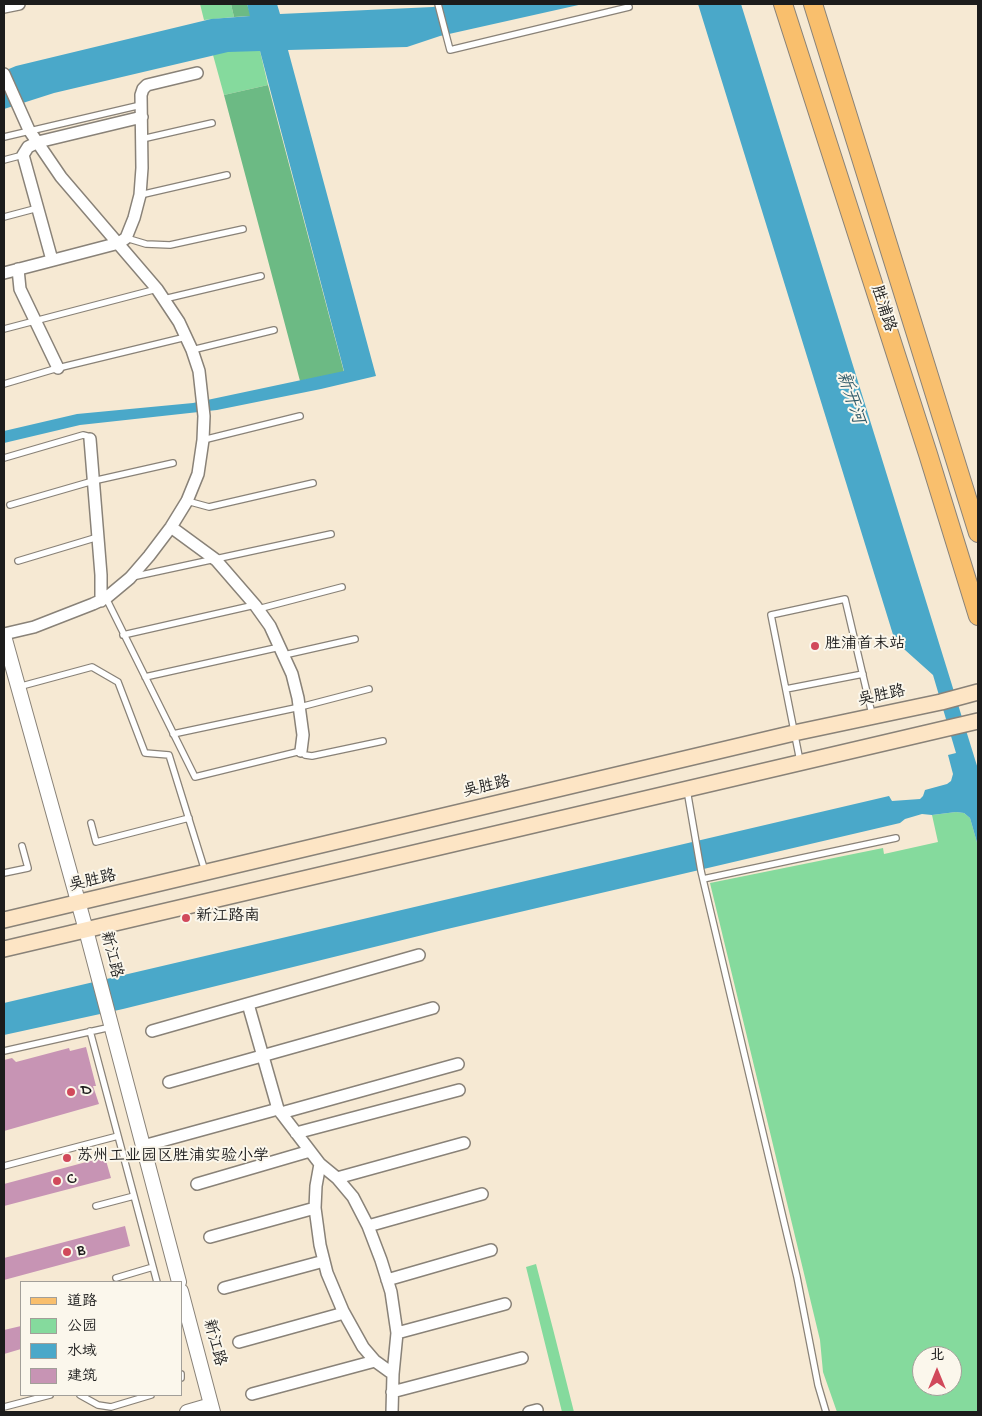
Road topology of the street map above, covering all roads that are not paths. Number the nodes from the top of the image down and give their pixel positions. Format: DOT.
graph roads {
  1 [pos="18,4"];
  2 [pos="438,4"];
  3 [pos="783,4"];
  4 [pos="813,4"];
  5 [pos="4,7"];
  6 [pos="629,7"];
  7 [pos="197,73"];
  8 [pos="4,74"];
  9 [pos="142,105"];
  10 [pos="142,117"];
  11 [pos="212,123"];
  12 [pos="29,130"];
  13 [pos="4,137"];
  14 [pos="142,139"];
  15 [pos="38,142"];
  16 [pos="23,155"];
  17 [pos="4,160"];
  18 [pos="227,175"];
  19 [pos="140,195"];
  20 [pos="38,208"];
  21 [pos="4,217"];
  22 [pos="243,229"];
  23 [pos="123,241"];
  24 [pos="52,260"];
  25 [pos="18,269"];
  26 [pos="4,273"];
  27 [pos="261,276"];
  28 [pos="160,294"];
  29 [pos="35,321"];
  30 [pos="4,329"];
  31 [pos="274,330"];
  32 [pos="186,337"];
  33 [pos="192,350"];
  34 [pos="58,368"];
  35 [pos="4,384"];
  36 [pos="300,416"];
  37 [pos="90,439"];
  38 [pos="203,440"];
  39 [pos="4,458"];
  40 [pos="173,463"];
  41 [pos="93,482"];
  42 [pos="313,483"];
  43 [pos="187,501"];
  44 [pos="10,505"];
  45 [pos="171,527"];
  46 [pos="978,533"];
  47 [pos="331,534"];
  48 [pos="98,538"];
  49 [pos="216,560"];
  50 [pos="18,561"];
  51 [pos="130,578"];
  52 [pos="342,587"];
  53 [pos="103,599"];
  54 [pos="256,607"];
  55 [pos="978,616"];
  56 [pos="4,635"];
  57 [pos="123,635"];
  58 [pos="355,639"];
  59 [pos="282,651"];
  60 [pos="863,674"];
  61 [pos="144,677"];
  62 [pos="18,687"];
  63 [pos="786,689"];
  64 [pos="369,690"];
  65 [pos="978,692"];
  66 [pos="300,706"];
  67 [pos="873,716"];
  68 [pos="971,722"];
  69 [pos="794,733"];
  70 [pos="173,734"];
  71 [pos="383,741"];
  72 [pos="301,751"];
  73 [pos="800,761"];
  74 [pos="686,789"];
  75 [pos="189,818"];
  76 [pos="91,823"];
  77 [pos="896,838"];
  78 [pos="22,846"];
  79 [pos="4,873"];
  80 [pos="205,873"];
  81 [pos="703,879"];
  82 [pos="120,894"];
  83 [pos="77,904"];
  84 [pos="31,914"];
  85 [pos="4,920"];
  86 [pos="127,920"];
  87 [pos="86,930"];
  88 [pos="38,941"];
  89 [pos="4,949"];
  90 [pos="420,955"];
  91 [pos="248,1004"];
  92 [pos="433,1008"];
  93 [pos="109,1021"];
  94 [pos="90,1031"];
  95 [pos="152,1031"];
  96 [pos="4,1051"];
  97 [pos="263,1056"];
  98 [pos="458,1064"];
  99 [pos="169,1082"];
  100 [pos="459,1090"];
  101 [pos="279,1111"];
  102 [pos="296,1133"];
  103 [pos="118,1136"];
  104 [pos="464,1143"];
  105 [pos="143,1146"];
  106 [pos="310,1151"];
  107 [pos="320,1164"];
  108 [pos="4,1166"];
  109 [pos="337,1178"];
  110 [pos="197,1184"];
  111 [pos="482,1194"];
  112 [pos="134,1196"];
  113 [pos="96,1206"];
  114 [pos="315,1208"];
  115 [pos="368,1226"];
  116 [pos="210,1237"];
  117 [pos="491,1250"];
  118 [pos="324,1261"];
  119 [pos="153,1267"];
  120 [pos="116,1278"];
  121 [pos="387,1280"];
  122 [pos="157,1281"];
  123 [pos="179,1281"];
  124 [pos="224,1288"];
  125 [pos="182,1295"];
  126 [pos="505,1304"];
  127 [pos="344,1313"];
  128 [pos="397,1333"];
  129 [pos="239,1342"];
  130 [pos="522,1358"];
  131 [pos="376,1361"];
  132 [pos="393,1374"];
  133 [pos="392,1392"];
  134 [pos="252,1394"];
  135 [pos="46,1396"];
  136 [pos="82,1396"];
  137 [pos="148,1396"];
  138 [pos="4,1407"];
  139 [pos="212,1409"];
  140 [pos="187,1412"];
  141 [pos="392,1412"];
  142 [pos="826,1412"];
  1 -- 5 [label="street"];
  2 -- 6 [label="lane"];
  3 -- 55 [label="main road, 胜浦路"];
  4 -- 46 [label="main road, 胜浦路"];
  7 -- 9 [label="street"];
  8 -- 12 [label="street"];
  9 -- 10 [label="street"];
  9 -- 12 [label="lane"];
  10 -- 14 [label="street"];
  10 -- 15 [label="street"];
  11 -- 14 [label="lane"];
  12 -- 13 [label="lane"];
  12 -- 15 [label="street"];
  14 -- 19 [label="street"];
  15 -- 16 [label="street"];
  15 -- 23 [label="street"];
  16 -- 17 [label="lane"];
  16 -- 20 [label="street"];
  18 -- 19 [label="lane"];
  19 -- 23 [label="street"];
  20 -- 21 [label="lane"];
  20 -- 24 [label="street"];
  22 -- 23 [label="lane"];
  23 -- 24 [label="street"];
  23 -- 28 [label="street"];
  24 -- 25 [label="street"];
  25 -- 26 [label="street"];
  25 -- 29 [label="street"];
  27 -- 28 [label="lane"];
  28 -- 29 [label="lane"];
  28 -- 32 [label="street"];
  29 -- 30 [label="lane"];
  29 -- 34 [label="street"];
  31 -- 33 [label="lane"];
  32 -- 33 [label="street"];
  32 -- 34 [label="lane"];
  33 -- 38 [label="street"];
  34 -- 35 [label="lane"];
  36 -- 38 [label="lane"];
  37 -- 39 [label="lane"];
  37 -- 41 [label="street"];
  38 -- 43 [label="street"];
  40 -- 41 [label="lane"];
  41 -- 44 [label="lane"];
  41 -- 48 [label="street"];
  42 -- 43 [label="lane"];
  43 -- 45 [label="street"];
  45 -- 49 [label="street"];
  45 -- 51 [label="street"];
  47 -- 49 [label="lane"];
  48 -- 50 [label="lane"];
  48 -- 53 [label="street"];
  49 -- 51 [label="lane"];
  49 -- 54 [label="street"];
  51 -- 53 [label="street"];
  52 -- 54 [label="lane"];
  53 -- 56 [label="street"];
  53 -- 57 [label="lane"];
  54 -- 57 [label="lane"];
  54 -- 59 [label="street"];
  56 -- 62 [label="street, 新江路"];
  57 -- 61 [label="lane"];
  58 -- 59 [label="lane"];
  59 -- 61 [label="lane"];
  59 -- 66 [label="street"];
  60 -- 63 [label="lane"];
  60 -- 63 [label="lane"];
  60 -- 67 [label="lane"];
  61 -- 70 [label="lane"];
  62 -- 75 [label="lane"];
  62 -- 83 [label="street, 新江路"];
  63 -- 69 [label="lane"];
  64 -- 66 [label="lane"];
  65 -- 67 [label="main road, 吴胜路"];
  66 -- 70 [label="lane"];
  66 -- 72 [label="street"];
  67 -- 69 [label="main road, 吴胜路"];
  68 -- 73 [label="main road"];
  69 -- 73 [label="lane"];
  69 -- 80 [label="main road, 吴胜路"];
  70 -- 72 [label="lane"];
  71 -- 72 [label="lane"];
  73 -- 74 [label="main road"];
  74 -- 81 [label="lane"];
  74 -- 86 [label="main road"];
  75 -- 76 [label="lane"];
  75 -- 80 [label="lane"];
  77 -- 81 [label="lane"];
  78 -- 79 [label="lane"];
  80 -- 82 [label="main road, 吴胜路"];
  81 -- 142 [label="lane"];
  82 -- 83 [label="main road, 吴胜路"];
  82 -- 86 [label="main road"];
  83 -- 84 [label="main road, 吴胜路"];
  83 -- 87 [label="street, 新江路"];
  84 -- 85 [label="main road, 吴胜路"];
  84 -- 88 [label="main road"];
  86 -- 87 [label="main road"];
  87 -- 88 [label="main road"];
  87 -- 93 [label="street, 新江路"];
  88 -- 89 [label="main road"];
  90 -- 91 [label="street"];
  91 -- 95 [label="street"];
  91 -- 97 [label="street"];
  92 -- 97 [label="street"];
  93 -- 94 [label="lane"];
  93 -- 105 [label="street, 新江路"];
  94 -- 96 [label="lane"];
  94 -- 103 [label="lane"];
  97 -- 99 [label="street"];
  97 -- 101 [label="street"];
  98 -- 101 [label="street"];
  100 -- 102 [label="street"];
  101 -- 102 [label="street"];
  101 -- 105 [label="street"];
  102 -- 106 [label="street"];
  103 -- 108 [label="lane"];
  103 -- 112 [label="lane"];
  104 -- 109 [label="street"];
  105 -- 123 [label="street, 新江路"];
  106 -- 107 [label="street"];
  106 -- 110 [label="street"];
  107 -- 109 [label="street"];
  107 -- 114 [label="street"];
  109 -- 115 [label="street"];
  111 -- 115 [label="street"];
  112 -- 113 [label="lane"];
  112 -- 119 [label="lane"];
  114 -- 116 [label="street"];
  114 -- 118 [label="street"];
  115 -- 121 [label="street"];
  117 -- 121 [label="street"];
  118 -- 124 [label="street"];
  118 -- 127 [label="street"];
  119 -- 120 [label="lane"];
  119 -- 122 [label="lane"];
  121 -- 128 [label="street"];
  125 -- 139 [label="street, 新江路"];
  126 -- 128 [label="street"];
  127 -- 129 [label="street"];
  127 -- 131 [label="street"];
  128 -- 132 [label="street"];
  130 -- 133 [label="street"];
  131 -- 132 [label="street"];
  131 -- 134 [label="street"];
  132 -- 133 [label="street"];
  133 -- 141 [label="street"];
  135 -- 138 [label="lane"];
  136 -- 137 [label="lane"];
  139 -- 140 [label="street"];
}
